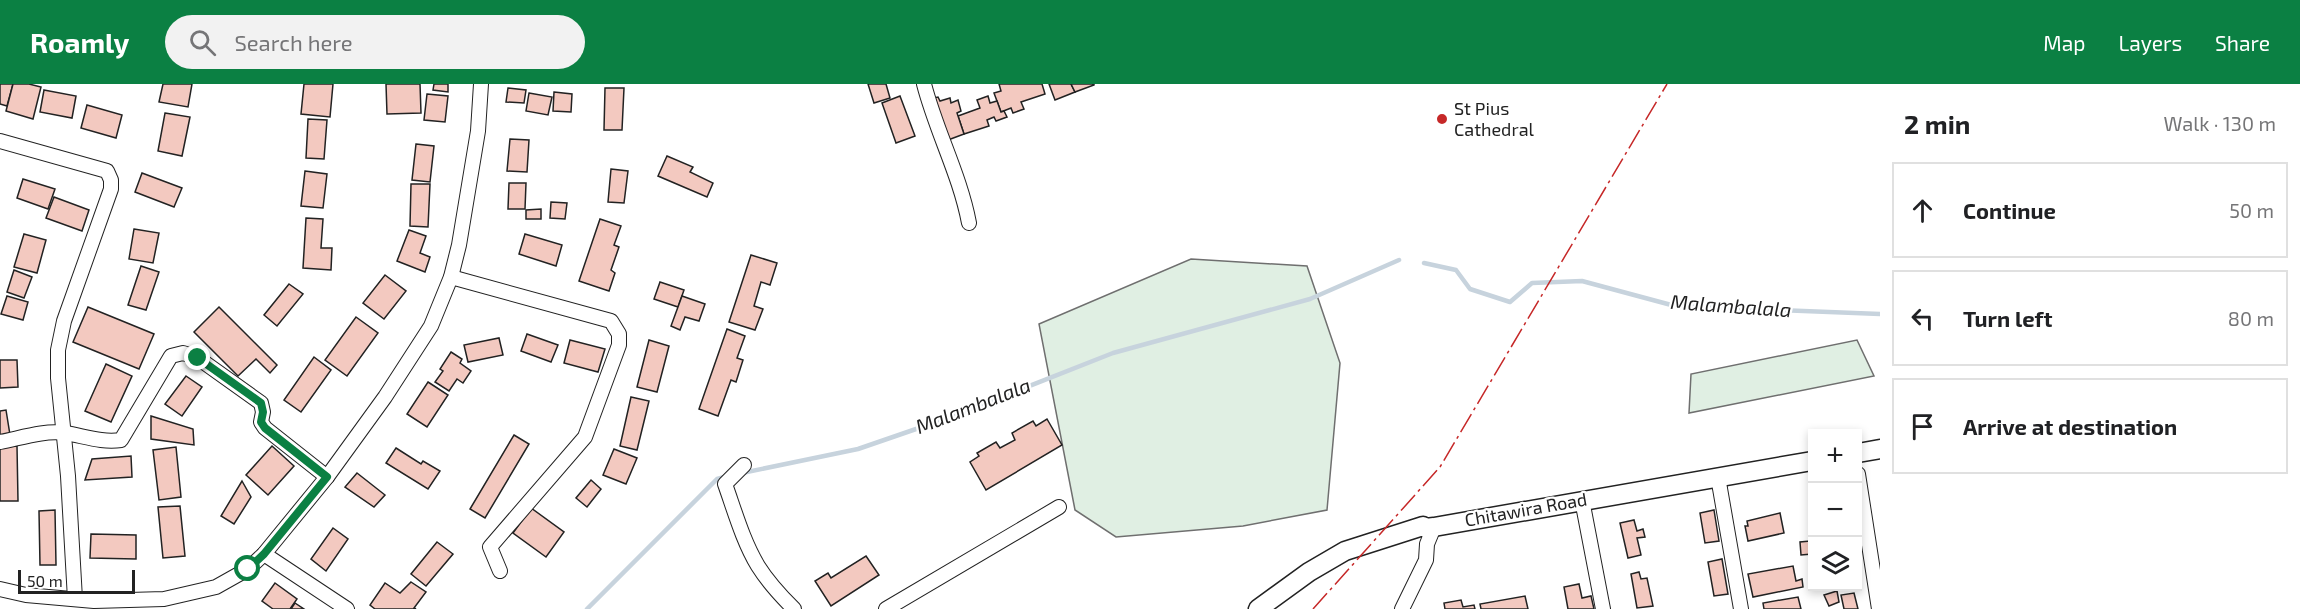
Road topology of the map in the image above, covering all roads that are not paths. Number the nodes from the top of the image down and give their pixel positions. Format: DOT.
graph roads {
  1 [pos="482,84"];
  2 [pos="924,84"];
  3 [pos="0,141"];
  4 [pos="969,223"];
  5 [pos="451,277"];
  6 [pos="63,432"];
  7 [pos="0,442"];
  8 [pos="1880,449"];
  9 [pos="1862,452"];
  10 [pos="1808,461"];
  11 [pos="744,465"];
  12 [pos="327,477"];
  13 [pos="1718,477"];
  14 [pos="1858,483"];
  15 [pos="1582,500"];
  16 [pos="1059,507"];
  17 [pos="1434,527"];
  18 [pos="264,554"];
  19 [pos="500,572"];
  20 [pos="0,589"];
  21 [pos="75,599"];
  22 [pos="109,605"];
  23 [pos="347,609"];
  24 [pos="794,609"];
  25 [pos="886,609"];
  26 [pos="1258,609"];
  27 [pos="1402,609"];
  28 [pos="1603,609"];
  29 [pos="1741,609"];
  30 [pos="1879,609"];
  1 -- 5 [label="street"];
  2 -- 4 [label="street"];
  3 -- 6 [label="street"];
  5 -- 12 [label="street"];
  5 -- 19 [label="street"];
  6 -- 7 [label="street"];
  6 -- 12 [label="street"];
  6 -- 21 [label="street"];
  8 -- 9 [label="street"];
  10 -- 13 [label="street, Chitawira Road"];
  11 -- 24 [label="street"];
  12 -- 18 [label="street"];
  13 -- 15 [label="street, Chitawira Road"];
  13 -- 29 [label="street"];
  14 -- 30 [label="street"];
  15 -- 17 [label="street, Chitawira Road"];
  15 -- 28 [label="street"];
  16 -- 25 [label="street"];
  17 -- 26 [label="street, Chitawira Road"];
  17 -- 27 [label="street"];
  18 -- 22 [label="street"];
  18 -- 23 [label="street"];
  20 -- 21 [label="street"];
  21 -- 22 [label="street"];
}
